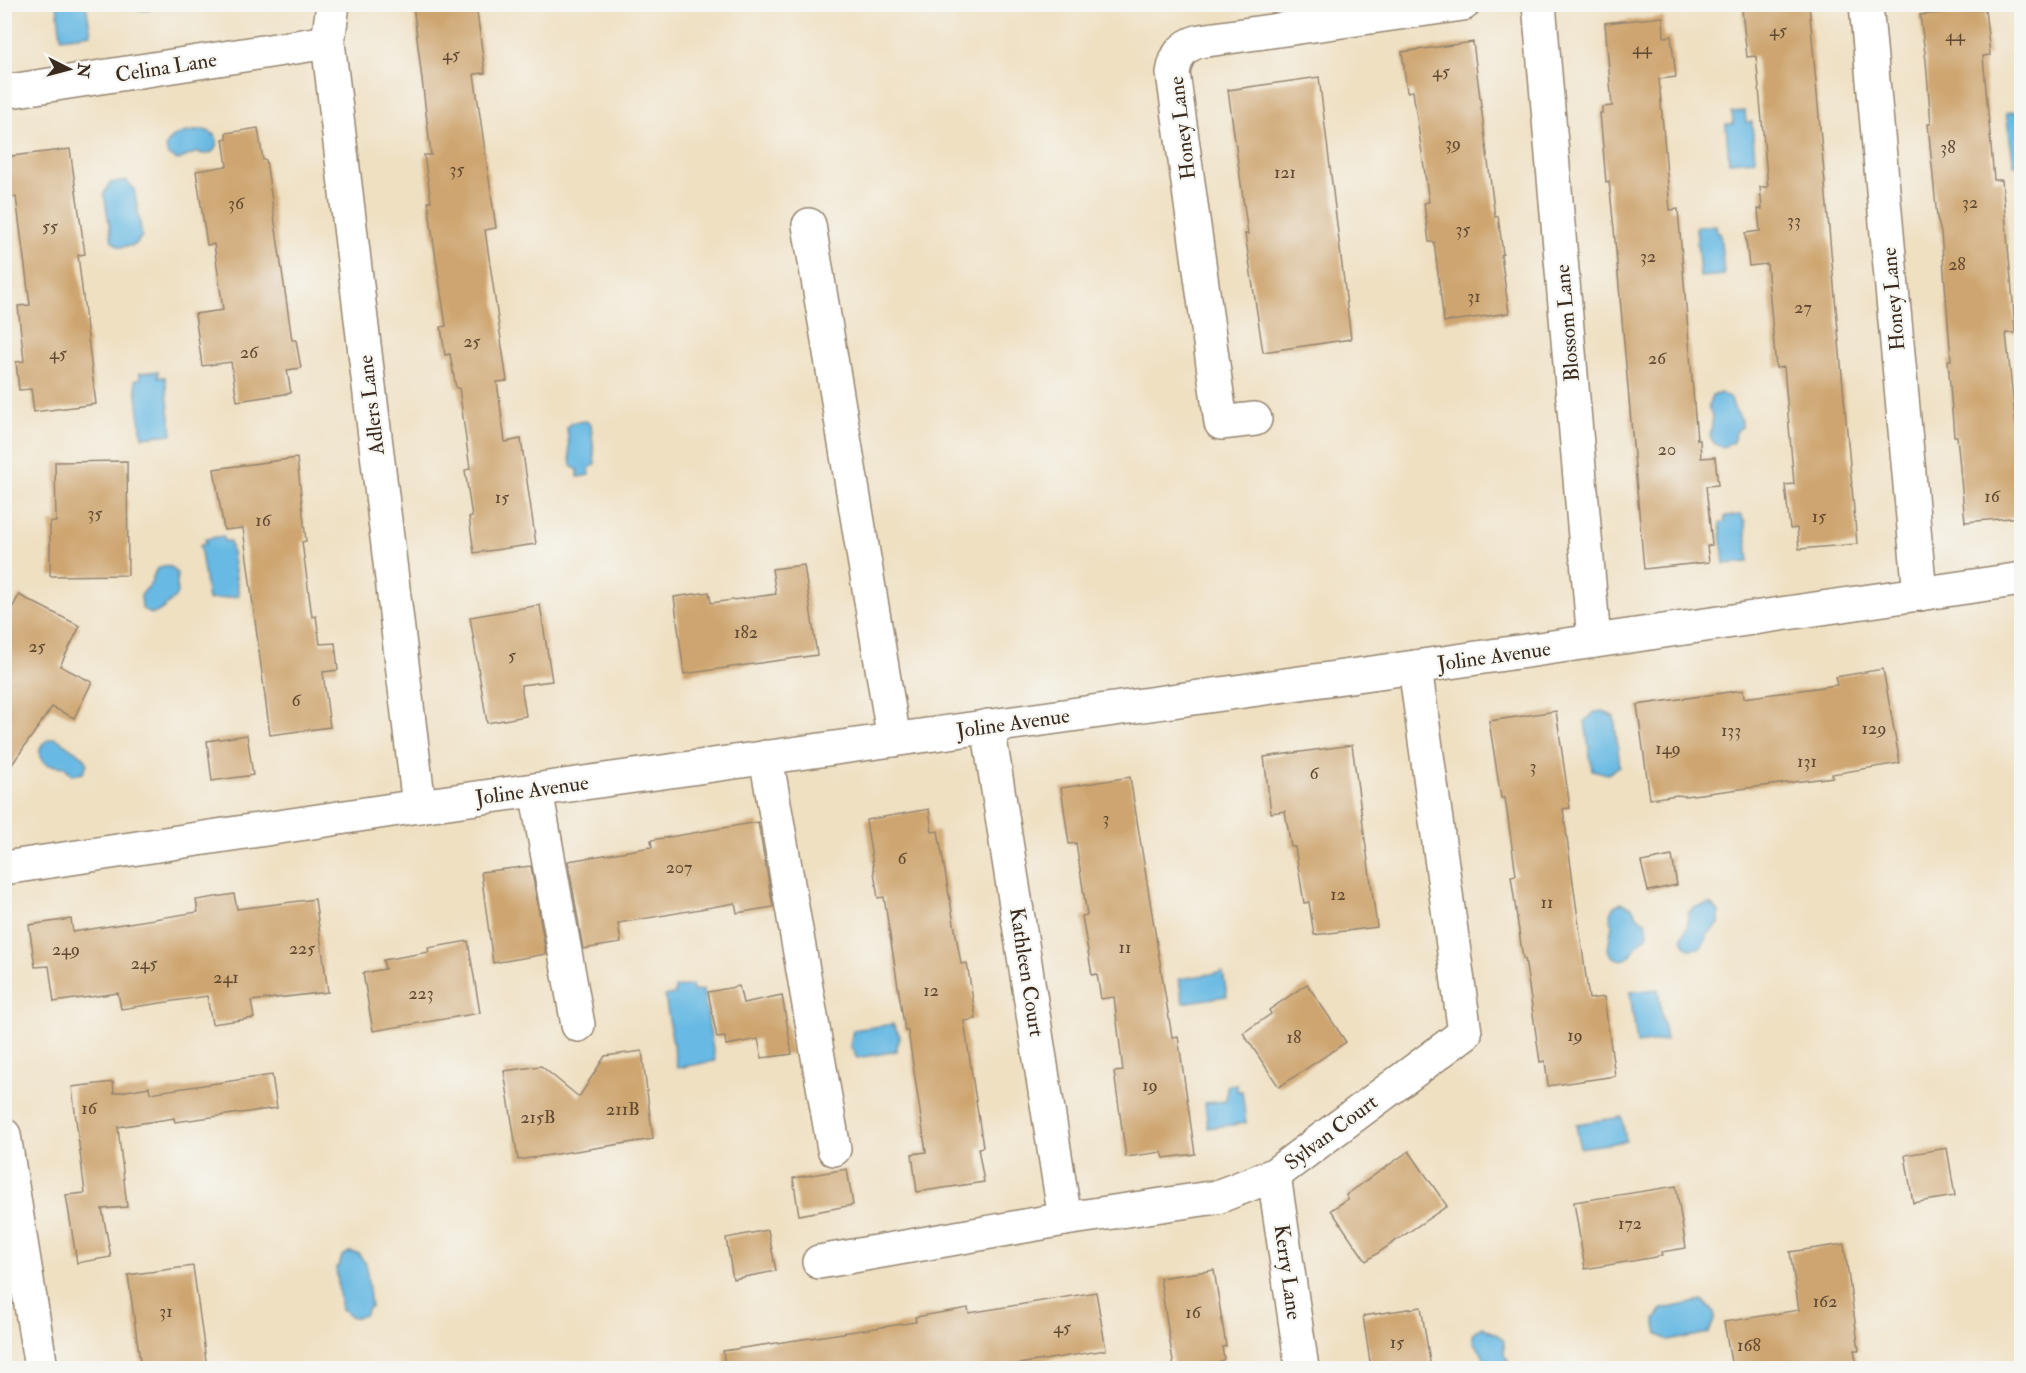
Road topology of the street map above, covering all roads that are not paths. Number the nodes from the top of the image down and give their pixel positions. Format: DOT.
graph roads {
  1 [pos="333,4"];
  2 [pos="1463,4"];
  3 [pos="1539,4"];
  4 [pos="1866,4"];
  5 [pos="328,42"];
  6 [pos="4,92"];
  7 [pos="809,225"];
  8 [pos="1255,419"];
  9 [pos="2022,579"];
  10 [pos="1920,594"];
  11 [pos="1594,641"];
  12 [pos="1415,667"];
  13 [pos="988,726"];
  14 [pos="894,740"];
  15 [pos="766,757"];
  16 [pos="536,790"];
  17 [pos="419,806"];
  18 [pos="4,868"];
  19 [pos="578,1024"];
  20 [pos="4,1135"];
  21 [pos="834,1149"];
  22 [pos="1274,1175"];
  23 [pos="1065,1219"];
  24 [pos="819,1262"];
  25 [pos="41,1368"];
  26 [pos="1302,1368"];
  1 -- 5 [label="street, Adlers Lane"];
  2 -- 8 [label="street, Honey Lane"];
  3 -- 11 [label="street, Blossom Lane"];
  4 -- 10 [label="street, Honey Lane"];
  5 -- 6 [label="street, Celina Lane"];
  5 -- 17 [label="street, Adlers Lane"];
  7 -- 14 [label="street"];
  9 -- 10 [label="street, Joline Avenue"];
  10 -- 11 [label="street, Joline Avenue"];
  11 -- 12 [label="street, Joline Avenue"];
  12 -- 13 [label="street, Joline Avenue"];
  12 -- 22 [label="street, Sylvan Court"];
  13 -- 14 [label="street, Joline Avenue"];
  13 -- 23 [label="street, Kathleen Court"];
  14 -- 15 [label="street, Joline Avenue"];
  15 -- 16 [label="street, Joline Avenue"];
  15 -- 21 [label="street"];
  16 -- 17 [label="street, Joline Avenue"];
  16 -- 19 [label="street"];
  17 -- 18 [label="street, Joline Avenue"];
  20 -- 25 [label="street"];
  22 -- 23 [label="street, Sylvan Court"];
  22 -- 26 [label="street, Kerry Lane"];
  23 -- 24 [label="street, Sylvan Court"];
}
